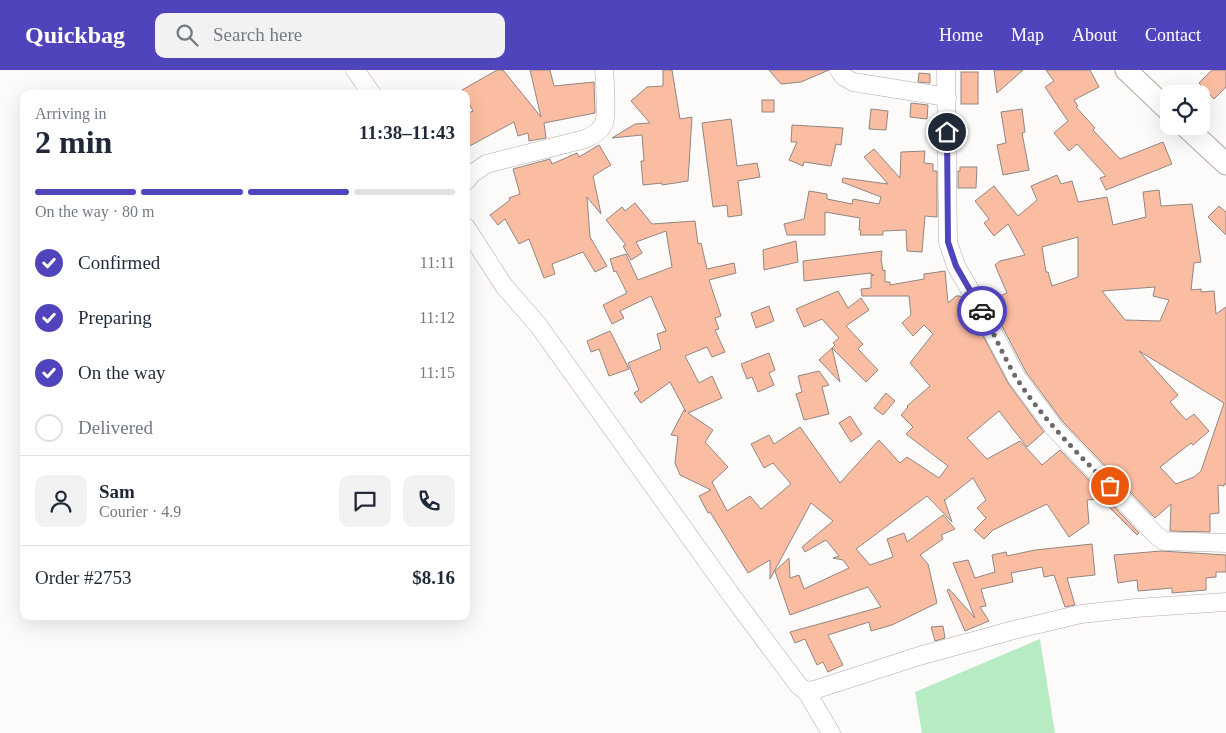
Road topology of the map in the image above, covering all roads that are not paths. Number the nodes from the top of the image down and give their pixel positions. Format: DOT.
graph roads {
  1 [pos="355,70"];
  2 [pos="604,70"];
  3 [pos="839,70"];
  4 [pos="946,70"];
  5 [pos="1126,70"];
  6 [pos="369,90"];
  7 [pos="947,97"];
  8 [pos="1160,102"];
  9 [pos="1195,135"];
  10 [pos="1226,164"];
  11 [pos="470,176"];
  12 [pos="470,233"];
  13 [pos="1226,543"];
  14 [pos="1226,602"];
  15 [pos="806,691"];
  16 [pos="831,733"];
  1 -- 6 [label="street"];
  2 -- 11 [label="street"];
  3 -- 7 [label="street"];
  4 -- 7 [label="street"];
  5 -- 8 [label="main road"];
  7 -- 13 [label="street"];
  9 -- 10 [label="main road"];
  12 -- 15 [label="street"];
  14 -- 15 [label="street"];
  15 -- 16 [label="street"];
}
